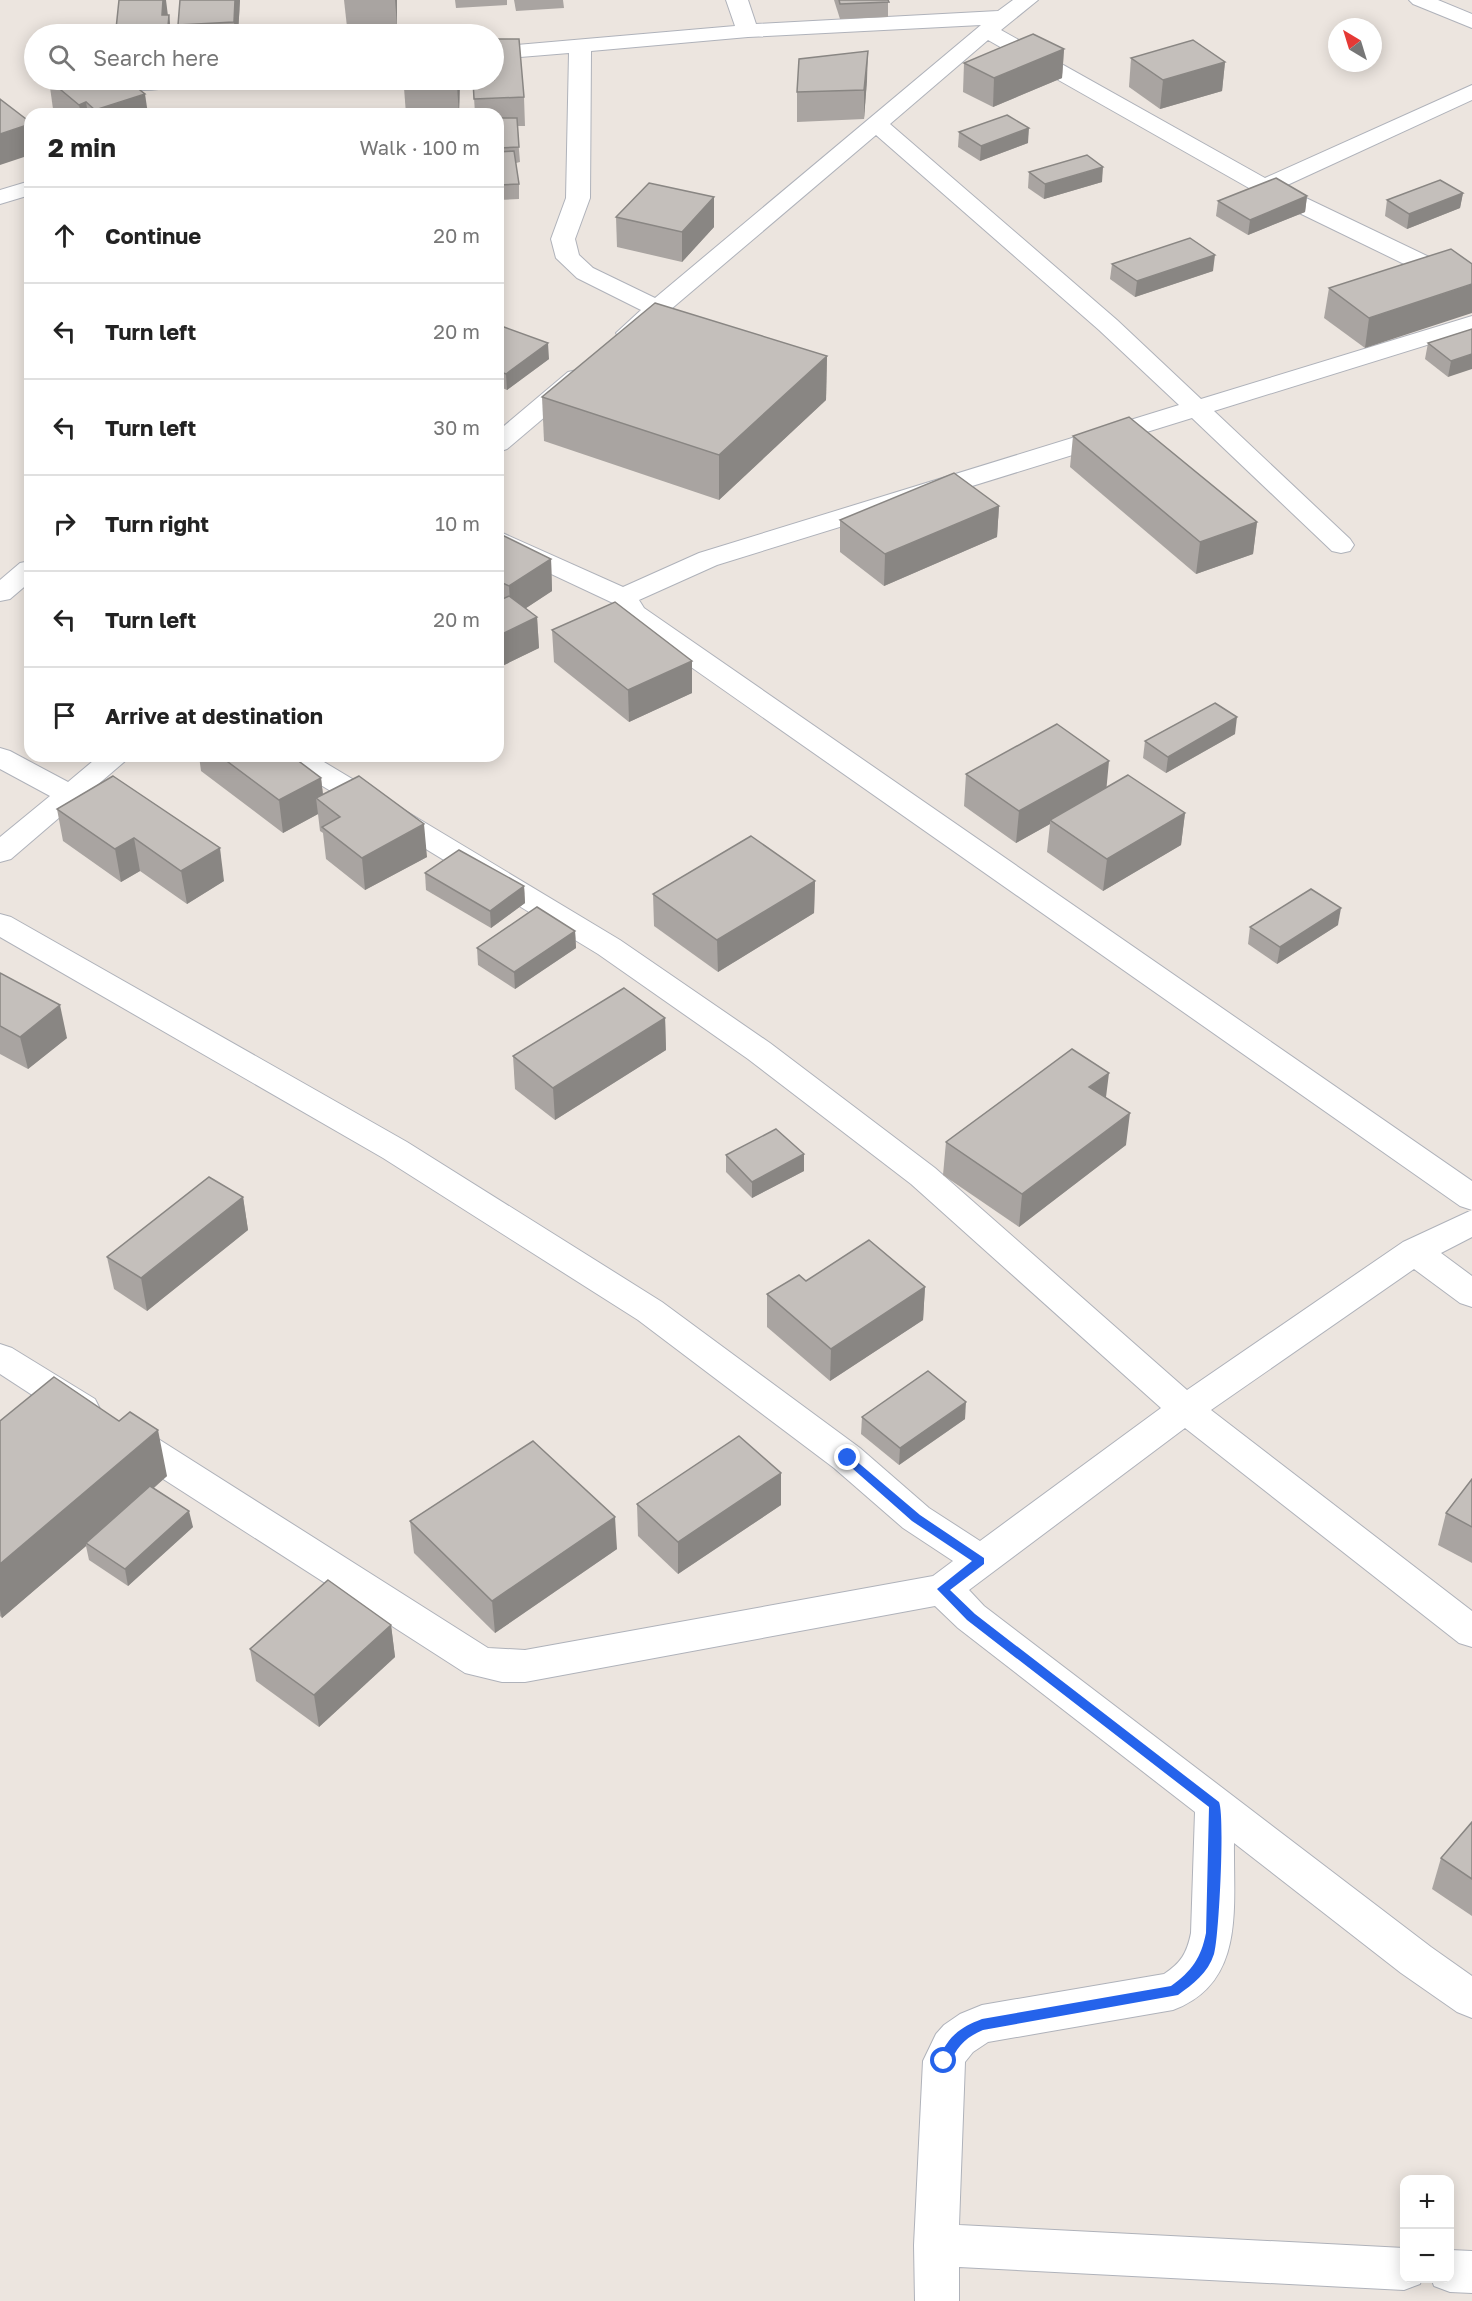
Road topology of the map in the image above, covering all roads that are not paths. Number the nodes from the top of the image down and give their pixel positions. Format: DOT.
graph roads {
  1 [pos="738,0"];
  2 [pos="1027,0"];
  3 [pos="1420,0"];
  4 [pos="1472,21"];
  5 [pos="995,24"];
  6 [pos="748,31"];
  7 [pos="580,46"];
  8 [pos="504,52"];
  9 [pos="1472,92"];
  10 [pos="877,124"];
  11 [pos="1264,187"];
  12 [pos="24,190"];
  13 [pos="0,197"];
  14 [pos="1472,290"];
  15 [pos="657,308"];
  16 [pos="1472,323"];
  17 [pos="613,346"];
  18 [pos="595,362"];
  19 [pos="1199,409"];
  20 [pos="504,416"];
  21 [pos="525,422"];
  22 [pos="504,439"];
  23 [pos="504,542"];
  24 [pos="1341,545"];
  25 [pos="24,574"];
  26 [pos="0,593"];
  27 [pos="623,597"];
  28 [pos="0,757"];
  29 [pos="109,762"];
  30 [pos="303,762"];
  31 [pos="68,794"];
  32 [pos="0,852"];
  33 [pos="0,924"];
  34 [pos="1472,1198"];
  35 [pos="1472,1222"];
  36 [pos="1415,1251"];
  37 [pos="1472,1294"];
  38 [pos="0,1357"];
  39 [pos="1185,1409"];
  40 [pos="981,1561"];
  41 [pos="943,1589"];
  42 [pos="1472,1632"];
  43 [pos="1215,1805"];
  44 [pos="1472,1999"];
  45 [pos="936,2245"];
  46 [pos="1400,2269"];
  47 [pos="1454,2271"];
  48 [pos="1472,2272"];
  49 [pos="937,2301"];
  1 -- 6 [label="street"];
  2 -- 5 [label="street"];
  3 -- 4 [label="street"];
  5 -- 6 [label="street"];
  5 -- 10 [label="street"];
  5 -- 11 [label="street"];
  6 -- 7 [label="street"];
  7 -- 8 [label="street"];
  7 -- 15 [label="street"];
  9 -- 11 [label="street"];
  10 -- 15 [label="street"];
  10 -- 19 [label="street"];
  11 -- 14 [label="street"];
  12 -- 13 [label="street"];
  15 -- 17 [label="street"];
  16 -- 19 [label="street"];
  18 -- 21 [label="street"];
  19 -- 24 [label="street"];
  19 -- 27 [label="street"];
  20 -- 21 [label="street"];
  21 -- 22 [label="street"];
  23 -- 27 [label="street"];
  25 -- 26 [label="street"];
  27 -- 34 [label="street"];
  28 -- 31 [label="street"];
  29 -- 31 [label="street"];
  30 -- 39 [label="street"];
  31 -- 32 [label="street"];
  33 -- 40 [label="street"];
  35 -- 36 [label="street"];
  36 -- 37 [label="street"];
  36 -- 39 [label="street"];
  38 -- 41 [label="street"];
  39 -- 40 [label="street"];
  39 -- 42 [label="street"];
  40 -- 41 [label="street"];
  41 -- 43 [label="street"];
  43 -- 44 [label="street"];
  43 -- 45 [label="street"];
  45 -- 46 [label="street"];
  45 -- 49 [label="street"];
  47 -- 48 [label="street"];
}
